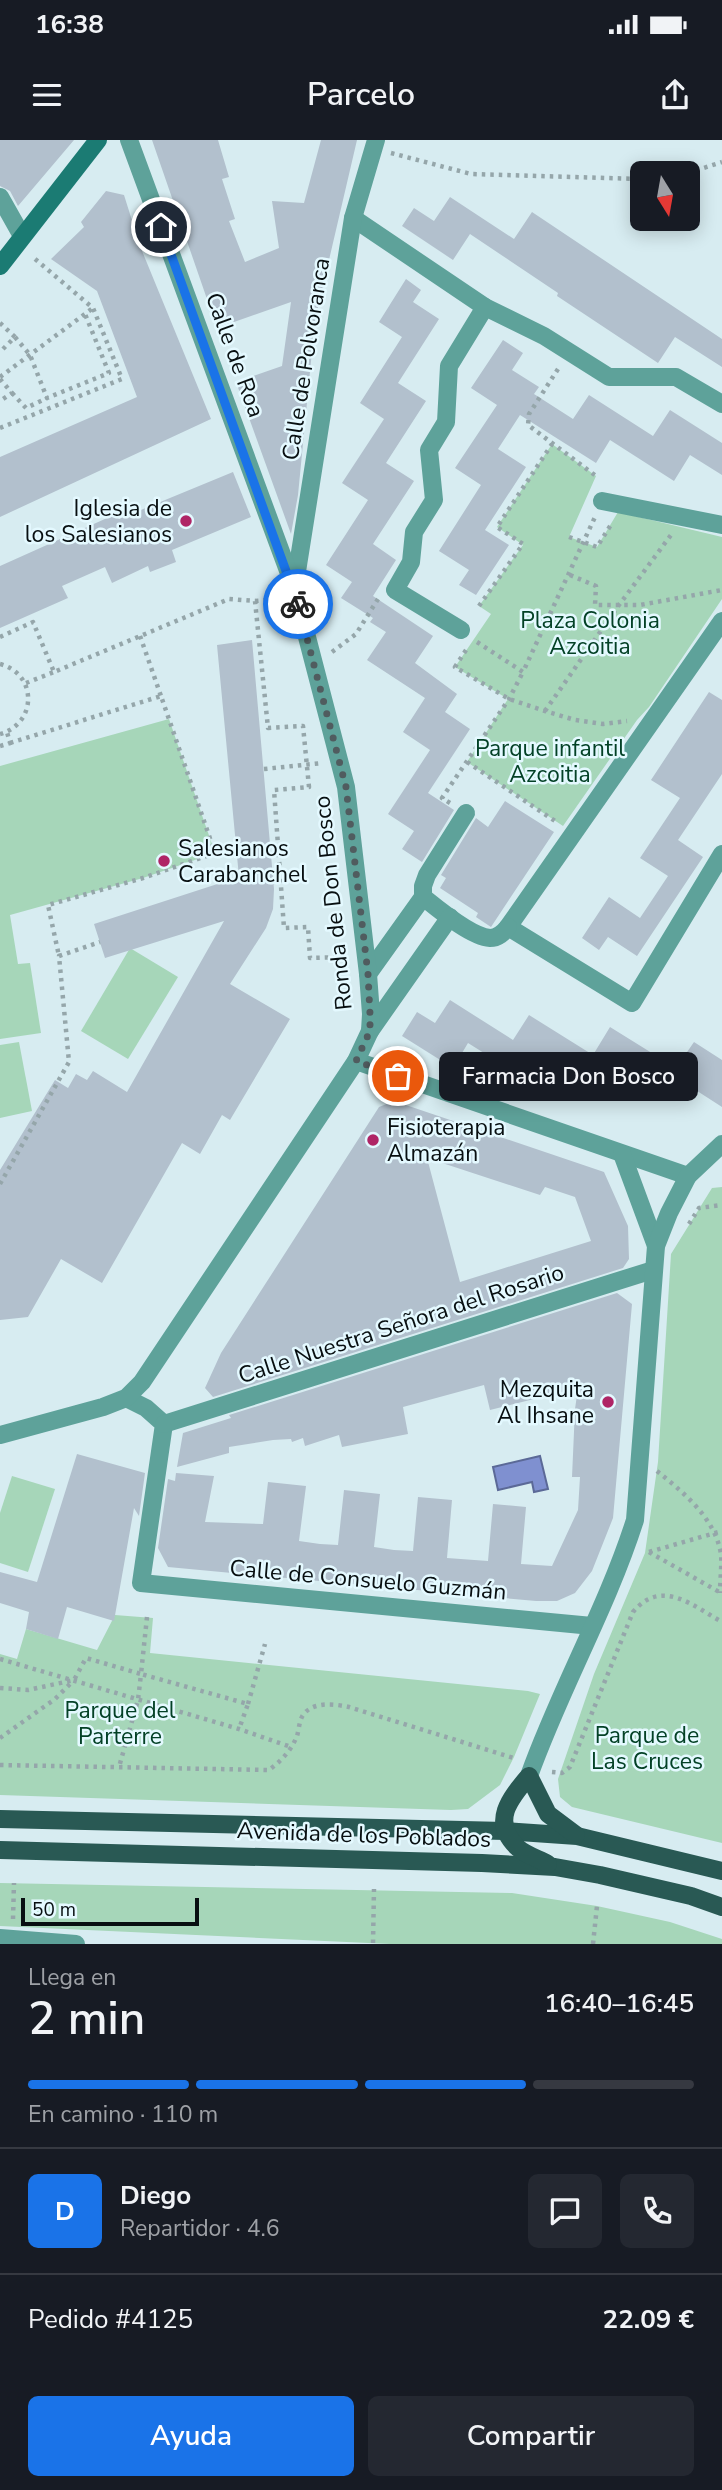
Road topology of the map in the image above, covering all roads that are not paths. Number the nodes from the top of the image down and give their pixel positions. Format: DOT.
graph roads {
  1 [pos="98,140"];
  2 [pos="129,140"];
  3 [pos="374,144"];
  4 [pos="0,197"];
  5 [pos="353,218"];
  6 [pos="22,236"];
  7 [pos="0,266"];
  8 [pos="485,307"];
  9 [pos="722,404"];
  10 [pos="602,502"];
  11 [pos="722,525"];
  12 [pos="290,593"];
  13 [pos="722,621"];
  14 [pos="467,634"];
  15 [pos="466,813"];
  16 [pos="722,854"];
  17 [pos="423,897"];
  18 [pos="450,917"];
  19 [pos="508,927"];
  20 [pos="368,974"];
  21 [pos="370,1031"];
  22 [pos="356,1061"];
  23 [pos="722,1144"];
  24 [pos="622,1154"];
  25 [pos="688,1176"];
  26 [pos="656,1246"];
  27 [pos="653,1270"];
  28 [pos="126,1398"];
  29 [pos="164,1424"];
  30 [pos="0,1435"];
  31 [pos="592,1626"];
  32 [pos="529,1776"];
  33 [pos="0,1819"];
  34 [pos="505,1830"];
  35 [pos="577,1836"];
  36 [pos="0,1850"];
  37 [pos="555,1867"];
  38 [pos="722,1871"];
  39 [pos="722,1907"];
  40 [pos="6,1932"];
  41 [pos="76,1944"];
  1 -- 6 [label="main road"];
  2 -- 12 [label="street, Calle de Roa"];
  3 -- 5 [label="street, Calle de Polvoranca"];
  4 -- 6 [label="street"];
  5 -- 8 [label="street"];
  5 -- 12 [label="street, Calle de Polvoranca"];
  6 -- 7 [label="main road"];
  8 -- 9 [label="street"];
  8 -- 14 [label="street"];
  10 -- 11 [label="street"];
  12 -- 20 [label="street, Ronda de Don Bosco"];
  13 -- 19 [label="street"];
  15 -- 17 [label="street"];
  16 -- 19 [label="street"];
  17 -- 18 [label="street"];
  17 -- 20 [label="street"];
  18 -- 19 [label="street"];
  18 -- 21 [label="street"];
  20 -- 21 [label="street, Ronda de Don Bosco"];
  21 -- 22 [label="street, Ronda de Don Bosco"];
  22 -- 24 [label="street"];
  22 -- 28 [label="street, Ronda de Don Bosco"];
  23 -- 25 [label="street"];
  24 -- 25 [label="street"];
  24 -- 26 [label="street"];
  25 -- 26 [label="street"];
  26 -- 27 [label="street"];
  27 -- 29 [label="street, Calle Nuestra Señora del Rosario"];
  27 -- 31 [label="street"];
  28 -- 29 [label="street"];
  28 -- 30 [label="street, Ronda de Don Bosco"];
  29 -- 31 [label="street, Calle de Consuelo Guzmán"];
  31 -- 32 [label="street"];
  32 -- 34 [label="main road"];
  32 -- 35 [label="main road"];
  33 -- 34 [label="main road, Avenida de los Poblados"];
  34 -- 35 [label="main road, Avenida de los Poblados"];
  34 -- 37 [label="main road"];
  35 -- 38 [label="main road, Avenida de los Poblados"];
  36 -- 37 [label="main road, Avenida de los Poblados"];
  37 -- 39 [label="main road, Avenida de los Poblados"];
  40 -- 41 [label="street"];
}
